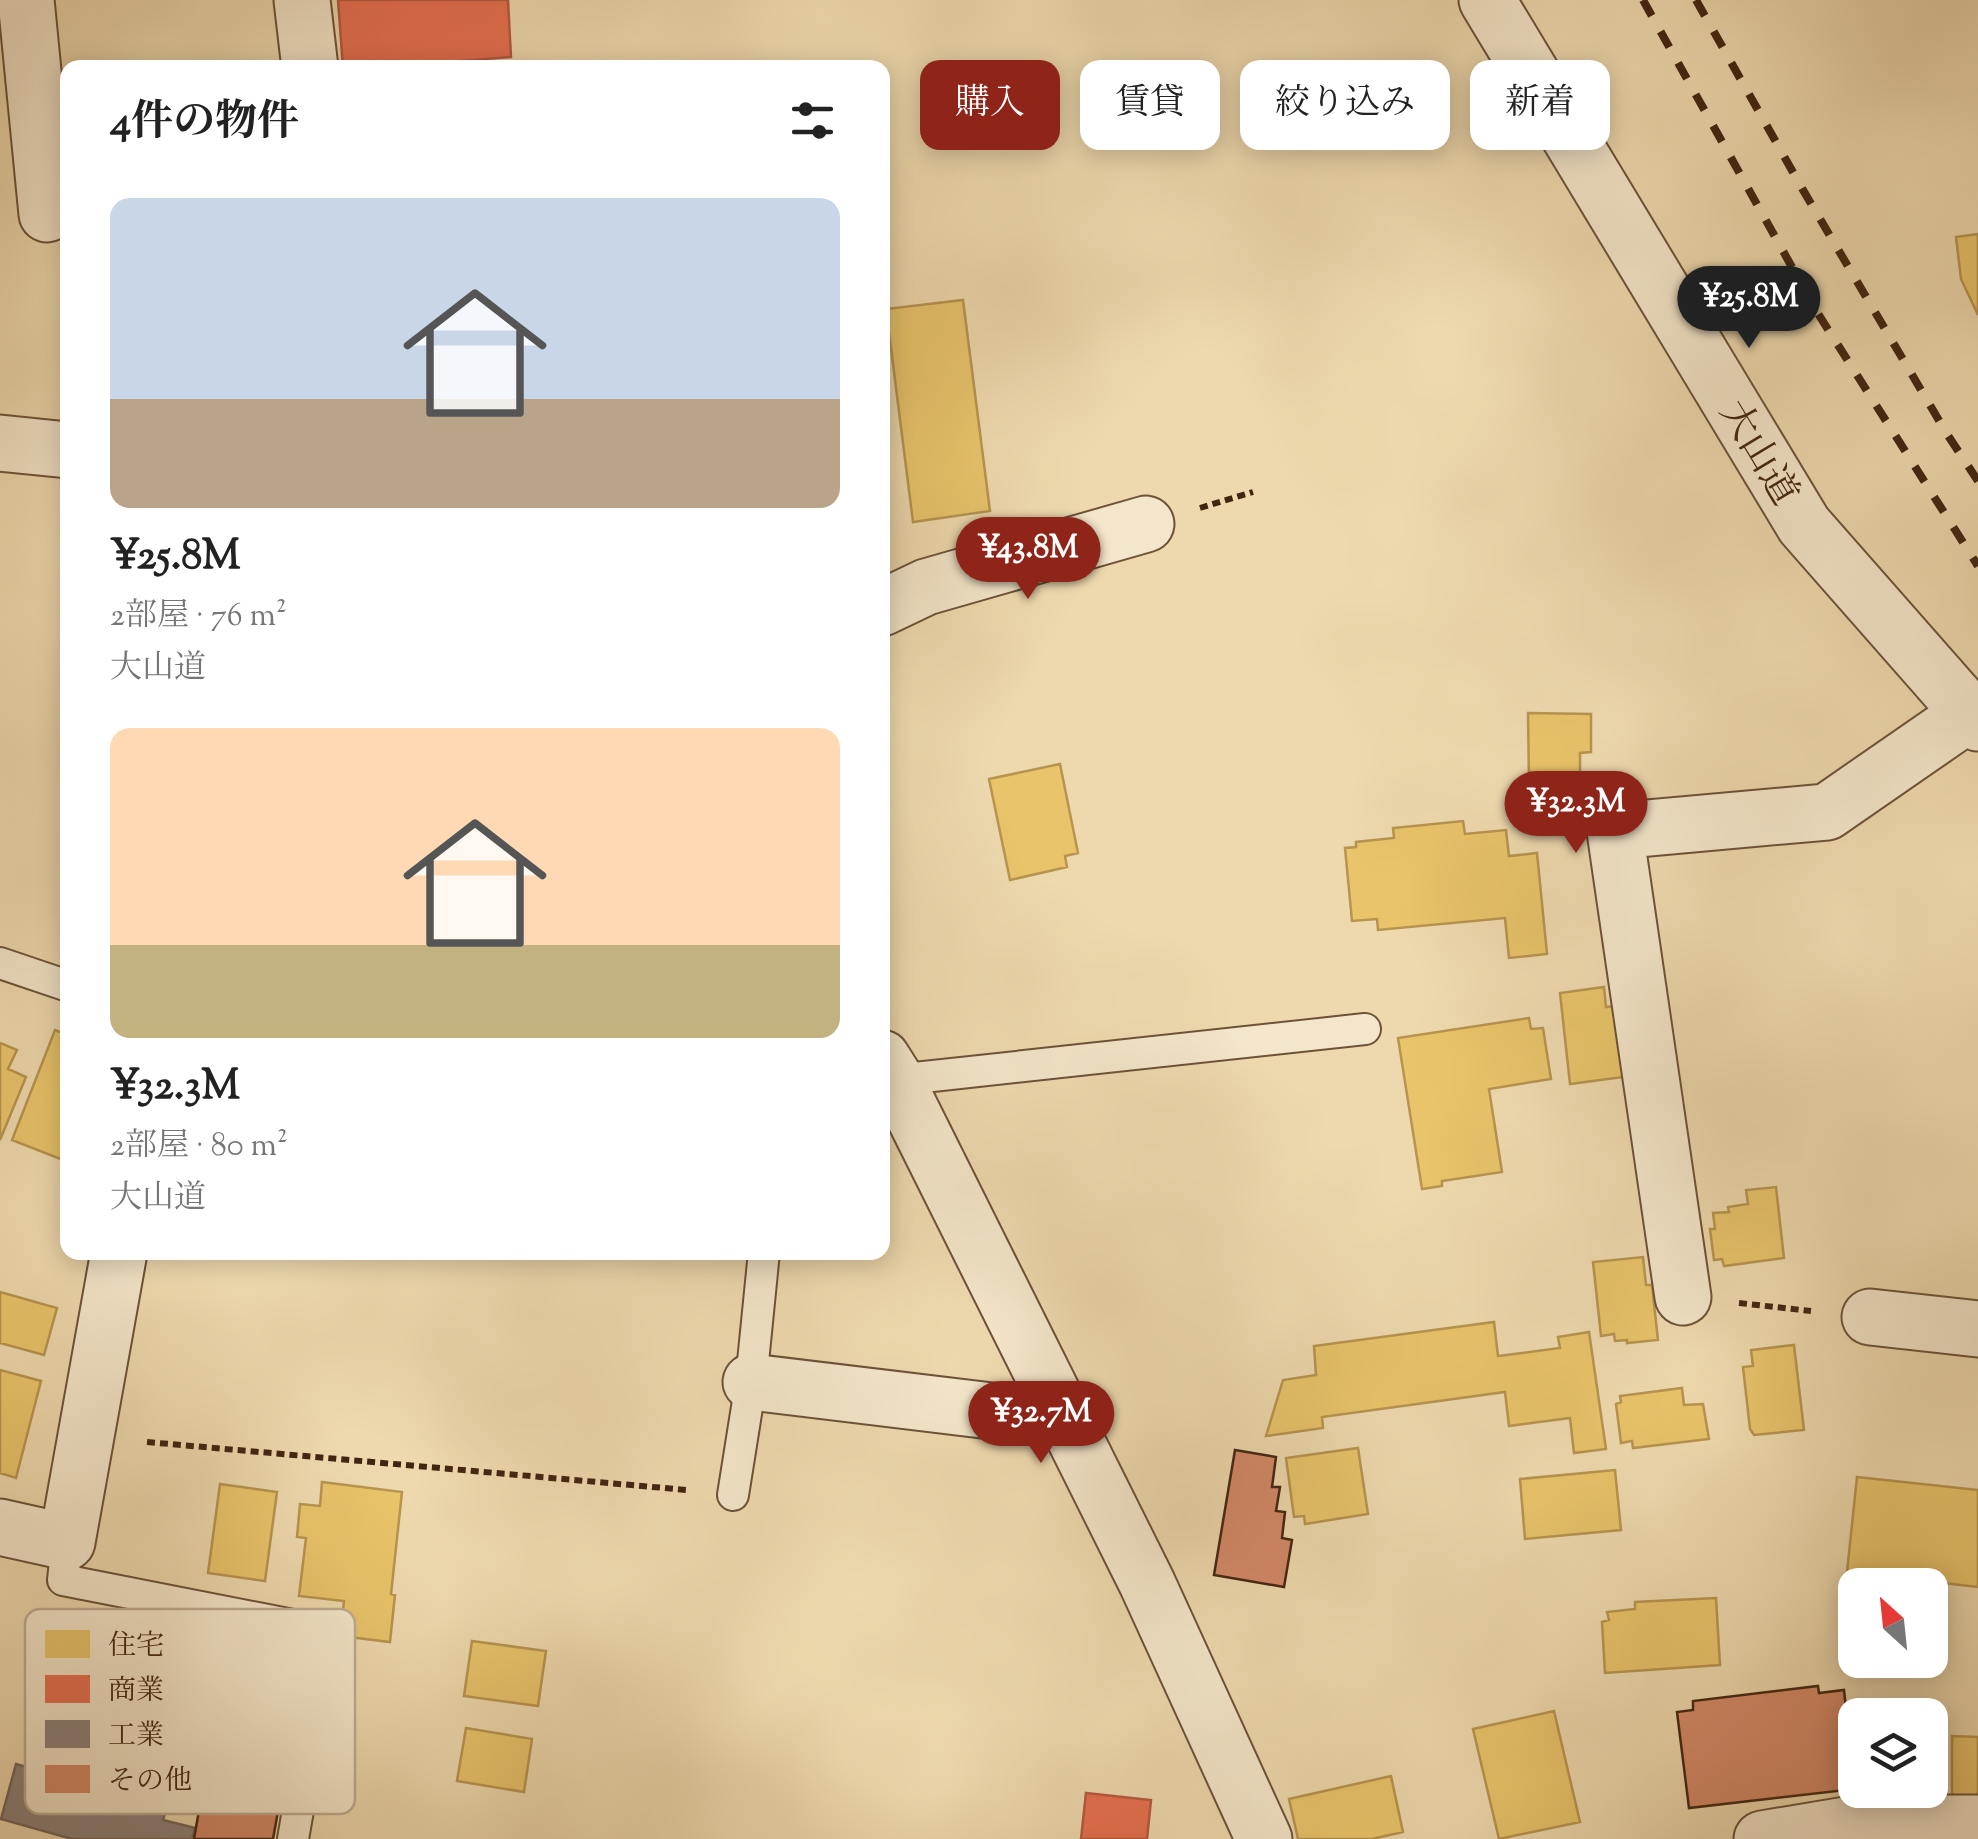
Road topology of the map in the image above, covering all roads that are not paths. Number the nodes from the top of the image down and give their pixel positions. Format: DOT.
graph roads {
  1 [pos="26,0"];
  2 [pos="302,0"];
  3 [pos="1488,0"];
  4 [pos="309,60"];
  5 [pos="17,77"];
  6 [pos="47,214"];
  7 [pos="0,443"];
  8 [pos="60,449"];
  9 [pos="1146,524"];
  10 [pos="890,604"];
  11 [pos="1974,718"];
  12 [pos="0,962"];
  13 [pos="60,983"];
  14 [pos="1365,1029"];
  15 [pos="890,1069"];
  16 [pos="890,1071"];
  17 [pos="118,1260"];
  18 [pos="763,1260"];
  19 [pos="1684,1298"];
  20 [pos="1870,1317"];
  21 [pos="1978,1329"];
  22 [pos="751,1382"];
  23 [pos="1065,1420"];
  24 [pos="733,1494"];
  25 [pos="0,1527"];
  26 [pos="66,1542"];
  27 [pos="211,1609"];
  28 [pos="297,1814"];
  29 [pos="1978,1822"];
  30 [pos="293,1839"];
  31 [pos="1264,1839"];
  32 [pos="1762,1839"];
  1 -- 5 [label="street"];
  2 -- 4 [label="street"];
  3 -- 11 [label="street, 大山道"];
  5 -- 6 [label="street"];
  7 -- 8 [label="street"];
  9 -- 10 [label="street"];
  11 -- 19 [label="street"];
  12 -- 13 [label="lane"];
  14 -- 15 [label="lane"];
  16 -- 23 [label="street"];
  17 -- 26 [label="street"];
  18 -- 22 [label="lane"];
  20 -- 21 [label="street"];
  22 -- 23 [label="street"];
  22 -- 24 [label="lane"];
  23 -- 31 [label="street"];
  25 -- 26 [label="street"];
  26 -- 27 [label="lane"];
  28 -- 30 [label="lane"];
  29 -- 32 [label="street"];
}
